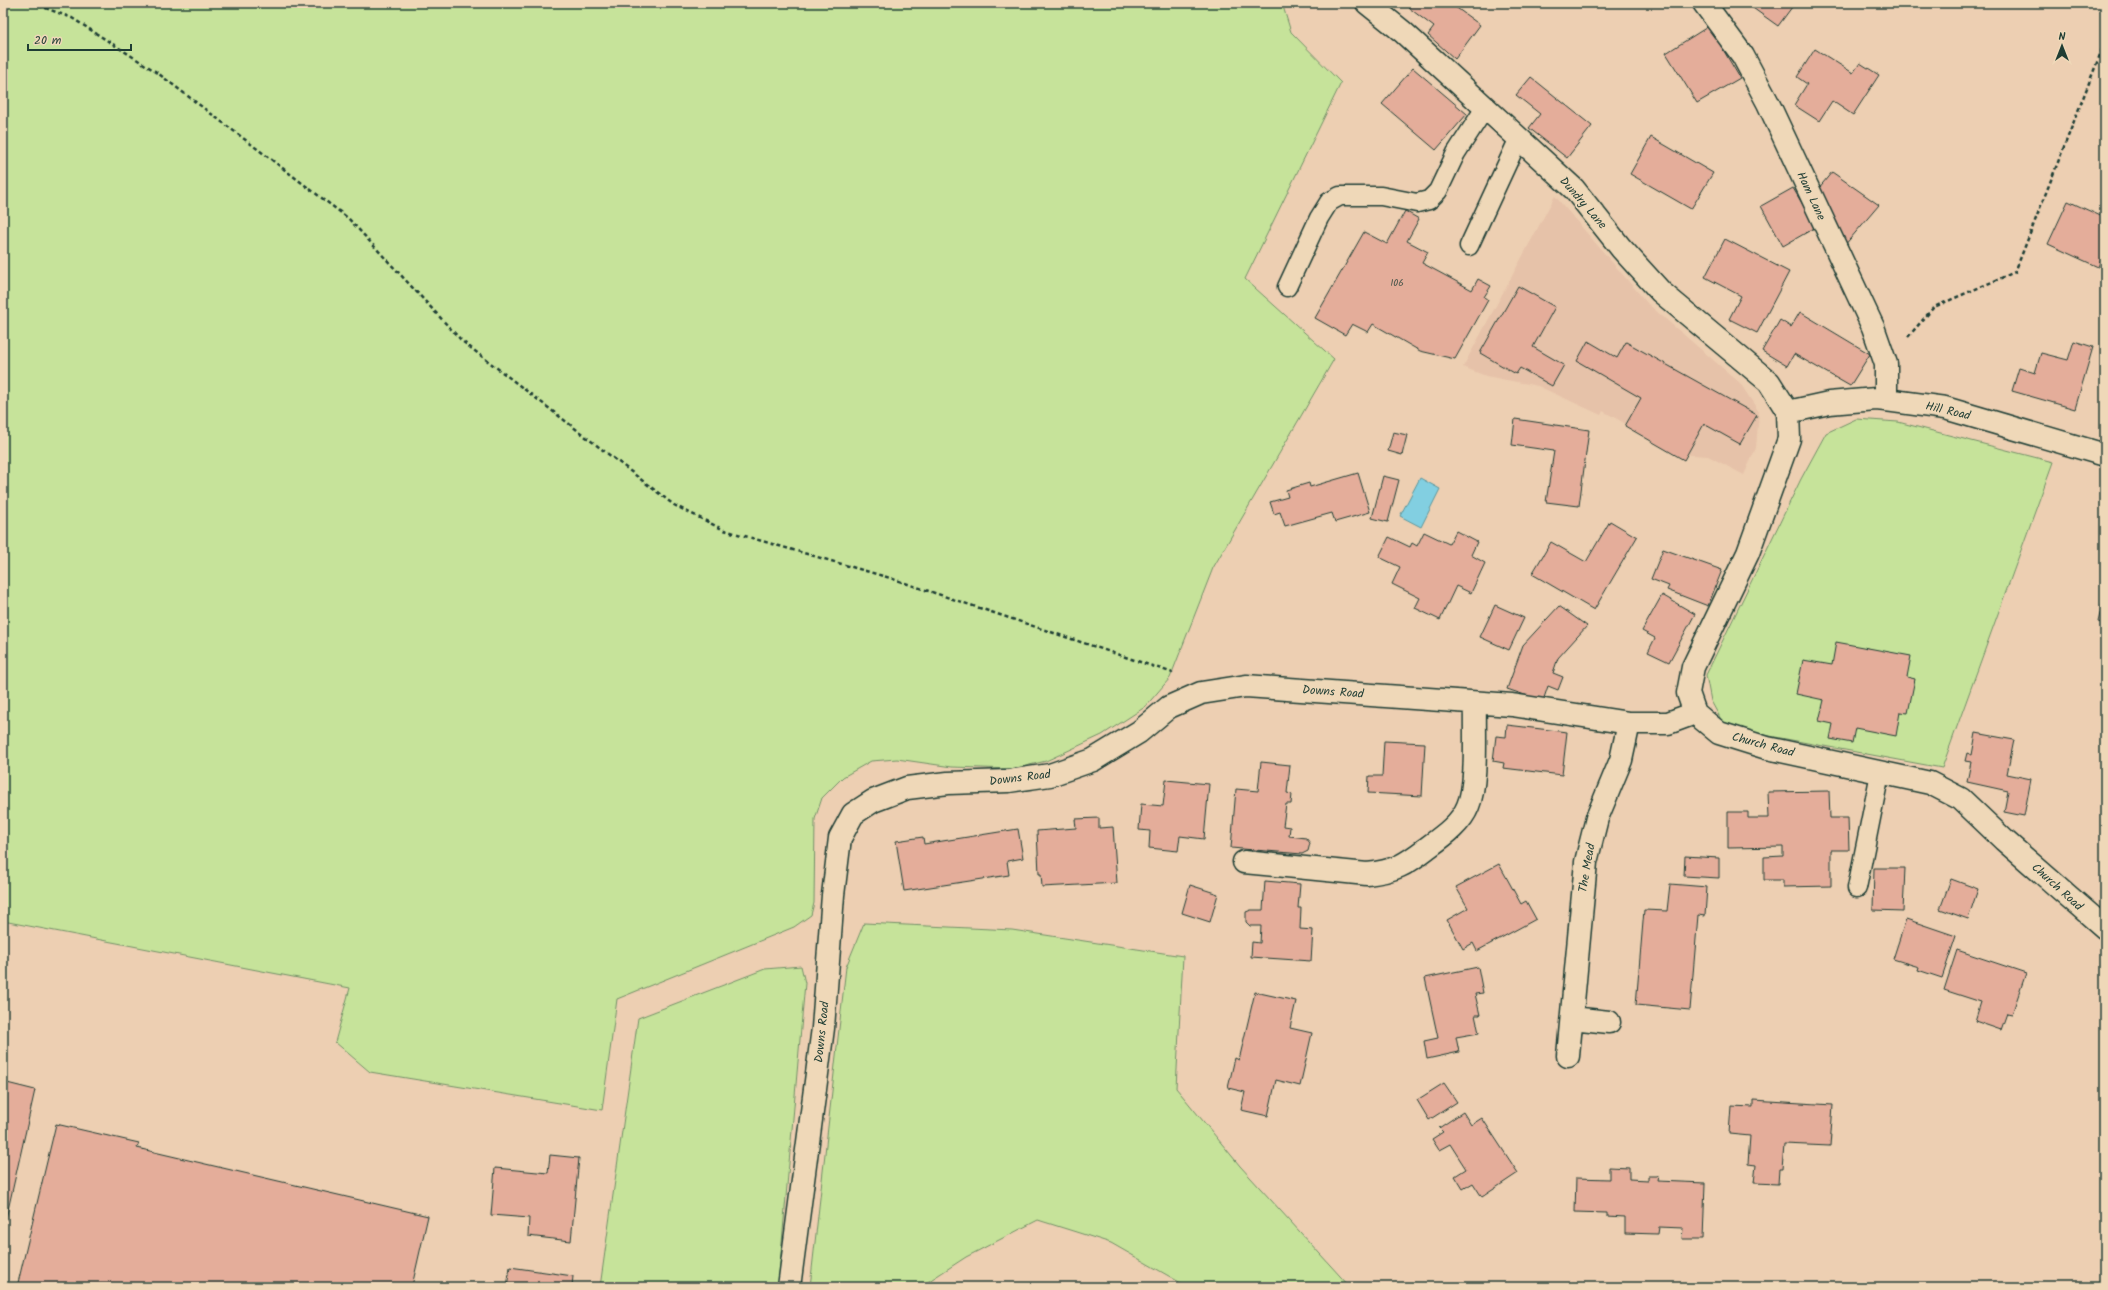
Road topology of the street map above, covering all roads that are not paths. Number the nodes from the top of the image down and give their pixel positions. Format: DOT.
graph roads {
  1 [pos="1367,3"];
  2 [pos="1704,3"];
  3 [pos="1485,108"];
  4 [pos="1519,138"];
  5 [pos="1469,246"];
  6 [pos="1287,287"];
  7 [pos="1886,400"];
  8 [pos="1788,412"];
  9 [pos="2105,455"];
  10 [pos="1475,702"];
  11 [pos="1695,713"];
  12 [pos="1629,723"];
  13 [pos="1880,774"];
  14 [pos="1244,862"];
  15 [pos="1857,888"];
  16 [pos="2105,928"];
  17 [pos="1572,1018"];
  18 [pos="1609,1022"];
  19 [pos="1568,1056"];
  20 [pos="789,1287"];
  1 -- 3 [label="street, Dundry Lane"];
  2 -- 7 [label="street, Ham Lane"];
  3 -- 4 [label="street, Dundry Lane"];
  3 -- 6 [label="lane"];
  4 -- 5 [label="lane"];
  4 -- 8 [label="street, Dundry Lane"];
  7 -- 8 [label="street, Hill Road"];
  7 -- 9 [label="street, Hill Road"];
  8 -- 11 [label="street"];
  10 -- 12 [label="street, Downs Road"];
  10 -- 14 [label="street"];
  10 -- 20 [label="street, Downs Road"];
  11 -- 12 [label="street, Downs Road"];
  11 -- 13 [label="street, Church Road"];
  12 -- 17 [label="street, The Mead"];
  13 -- 15 [label="lane"];
  13 -- 16 [label="street, Church Road"];
  17 -- 18 [label="street"];
  17 -- 19 [label="street, The Mead"];
}
